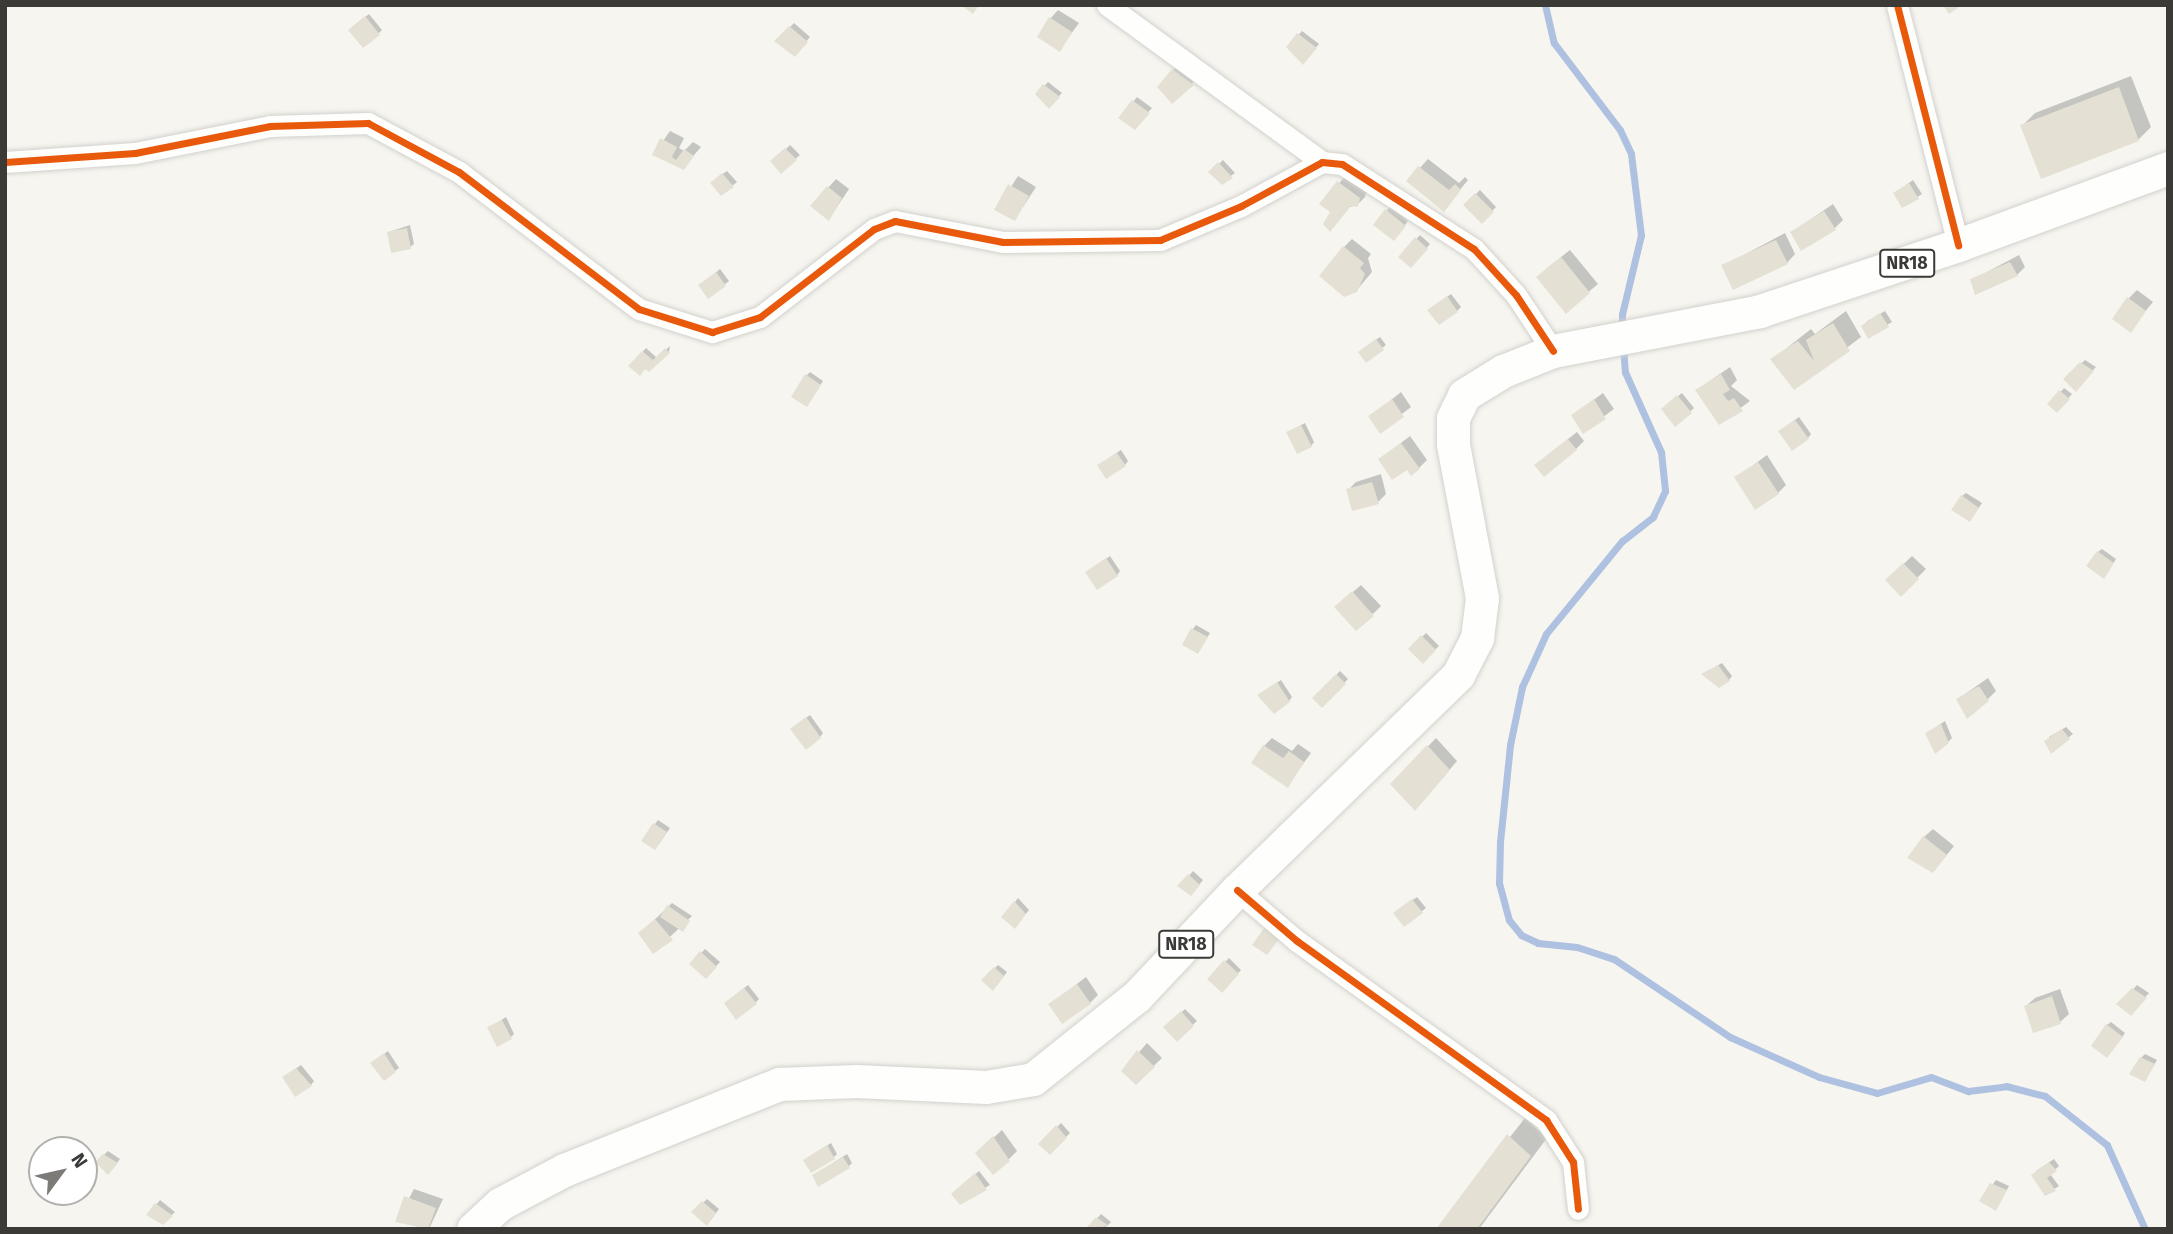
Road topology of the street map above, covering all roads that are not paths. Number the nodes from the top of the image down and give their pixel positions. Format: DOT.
graph roads {
  1 [pos="1107,5"];
  2 [pos="1897,5"];
  3 [pos="5,162"];
  4 [pos="1322,162"];
  5 [pos="2168,168"];
  6 [pos="1958,246"];
  7 [pos="1567,349"];
  8 [pos="1237,890"];
  9 [pos="1578,1209"];
  10 [pos="473,1229"];
  1 -- 4 [label="street"];
  2 -- 6 [label="street"];
  3 -- 4 [label="street"];
  4 -- 7 [label="street"];
  5 -- 6 [label="main road, NR18"];
  6 -- 7 [label="main road, NR18"];
  7 -- 8 [label="main road, NR18"];
  8 -- 9 [label="street"];
  8 -- 10 [label="main road, NR18"];
}
